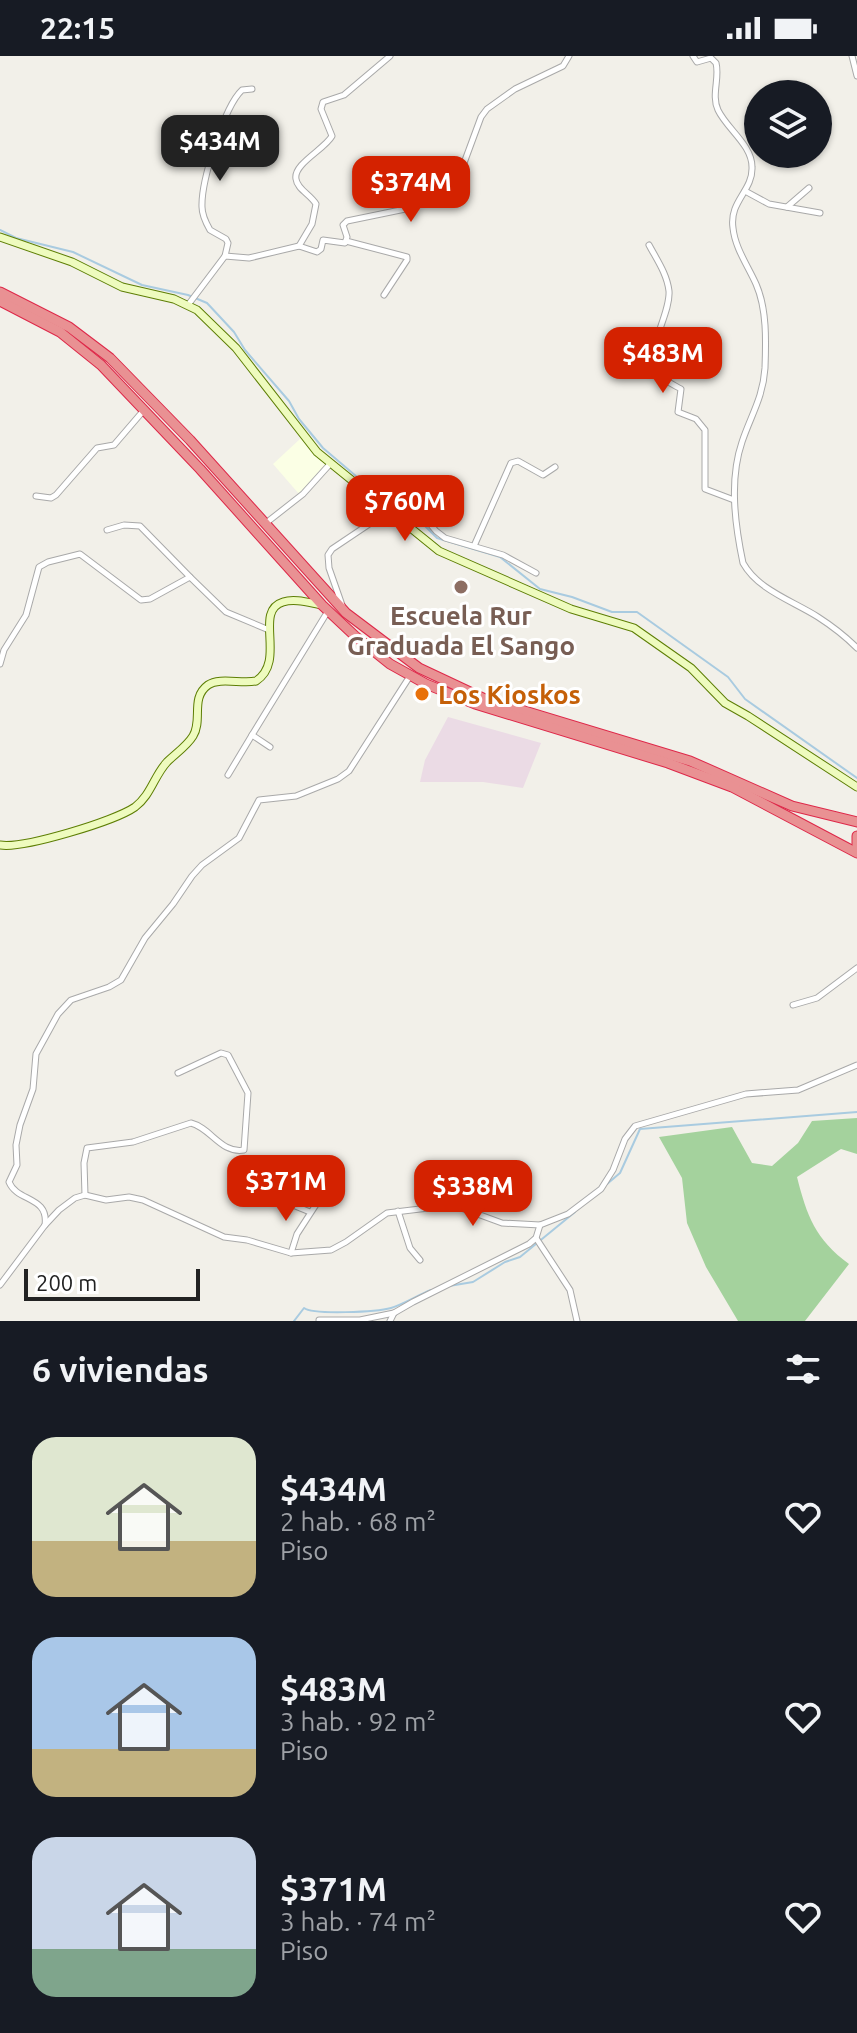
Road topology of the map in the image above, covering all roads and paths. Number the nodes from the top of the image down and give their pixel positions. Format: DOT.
graph roads {
  1 [pos="390,56"];
  2 [pos="569,56"];
  3 [pos="693,56"];
  4 [pos="852,56"];
  5 [pos="857,76"];
  6 [pos="252,89"];
  7 [pos="809,188"];
  8 [pos="745,191"];
  9 [pos="787,208"];
  10 [pos="820,213"];
  11 [pos="0,237"];
  12 [pos="346,241"];
  13 [pos="649,245"];
  14 [pos="299,246"];
  15 [pos="225,256"];
  16 [pos="0,292"];
  17 [pos="384,295"];
  18 [pos="0,301"];
  19 [pos="190,303"];
  20 [pos="145,410"];
  21 [pos="330,464"];
  22 [pos="555,467"];
  23 [pos="36,496"];
  24 [pos="735,500"];
  25 [pos="393,509"];
  26 [pos="265,524"];
  27 [pos="107,530"];
  28 [pos="474,546"];
  29 [pos="536,573"];
  30 [pos="190,577"];
  31 [pos="325,608"];
  32 [pos="346,613"];
  33 [pos="269,630"];
  34 [pos="857,648"];
  35 [pos="0,664"];
  36 [pos="410,676"];
  37 [pos="252,735"];
  38 [pos="270,747"];
  39 [pos="228,775"];
  40 [pos="857,787"];
  41 [pos="857,822"];
  42 [pos="857,836"];
  43 [pos="0,845"];
  44 [pos="857,851"];
  45 [pos="857,968"];
  46 [pos="793,1005"];
  47 [pos="857,1065"];
  48 [pos="178,1073"];
  49 [pos="9,1182"];
  50 [pos="0,1186"];
  51 [pos="312,1192"];
  52 [pos="85,1195"];
  53 [pos="278,1199"];
  54 [pos="398,1211"];
  55 [pos="310,1212"];
  56 [pos="45,1225"];
  57 [pos="540,1225"];
  58 [pos="536,1238"];
  59 [pos="291,1253"];
  60 [pos="420,1260"];
  61 [pos="0,1285"];
  62 [pos="394,1313"];
  63 [pos="319,1320"];
  64 [pos="390,1321"];
  65 [pos="577,1321"];
  1 -- 14 [label="street"];
  2 -- 12 [label="street"];
  3 -- 8 [label="street"];
  4 -- 5 [label="street"];
  6 -- 15 [label="street"];
  7 -- 9 [label="street"];
  8 -- 9 [label="street"];
  8 -- 24 [label="street"];
  9 -- 10 [label="street"];
  11 -- 19 [label="street"];
  12 -- 14 [label="street"];
  12 -- 17 [label="street"];
  13 -- 24 [label="street"];
  14 -- 15 [label="street"];
  15 -- 19 [label="street"];
  16 -- 26 [label="highway"];
  18 -- 20 [label="highway"];
  19 -- 21 [label="street"];
  20 -- 23 [label="street"];
  20 -- 31 [label="highway"];
  21 -- 25 [label="street"];
  21 -- 26 [label="street"];
  22 -- 28 [label="street"];
  24 -- 34 [label="street"];
  25 -- 28 [label="street"];
  25 -- 32 [label="street"];
  25 -- 40 [label="street"];
  26 -- 32 [label="highway"];
  27 -- 30 [label="street"];
  28 -- 29 [label="street"];
  30 -- 33 [label="street"];
  30 -- 35 [label="street"];
  31 -- 33 [label="street"];
  31 -- 36 [label="highway"];
  31 -- 37 [label="street"];
  32 -- 41 [label="highway"];
  33 -- 43 [label="street"];
  36 -- 44 [label="highway"];
  36 -- 49 [label="street"];
  37 -- 38 [label="street"];
  37 -- 39 [label="street"];
  42 -- 44 [label="highway"];
  45 -- 46 [label="street"];
  47 -- 57 [label="street"];
  48 -- 52 [label="street"];
  49 -- 50 [label="street"];
  49 -- 56 [label="street"];
  51 -- 55 [label="street"];
  52 -- 56 [label="street"];
  52 -- 59 [label="street"];
  53 -- 55 [label="street"];
  54 -- 57 [label="street"];
  54 -- 59 [label="street"];
  54 -- 60 [label="street"];
  55 -- 59 [label="street"];
  56 -- 61 [label="street"];
  57 -- 58 [label="street"];
  58 -- 62 [label="street"];
  58 -- 65 [label="street"];
  62 -- 63 [label="street"];
  62 -- 64 [label="street"];
}
